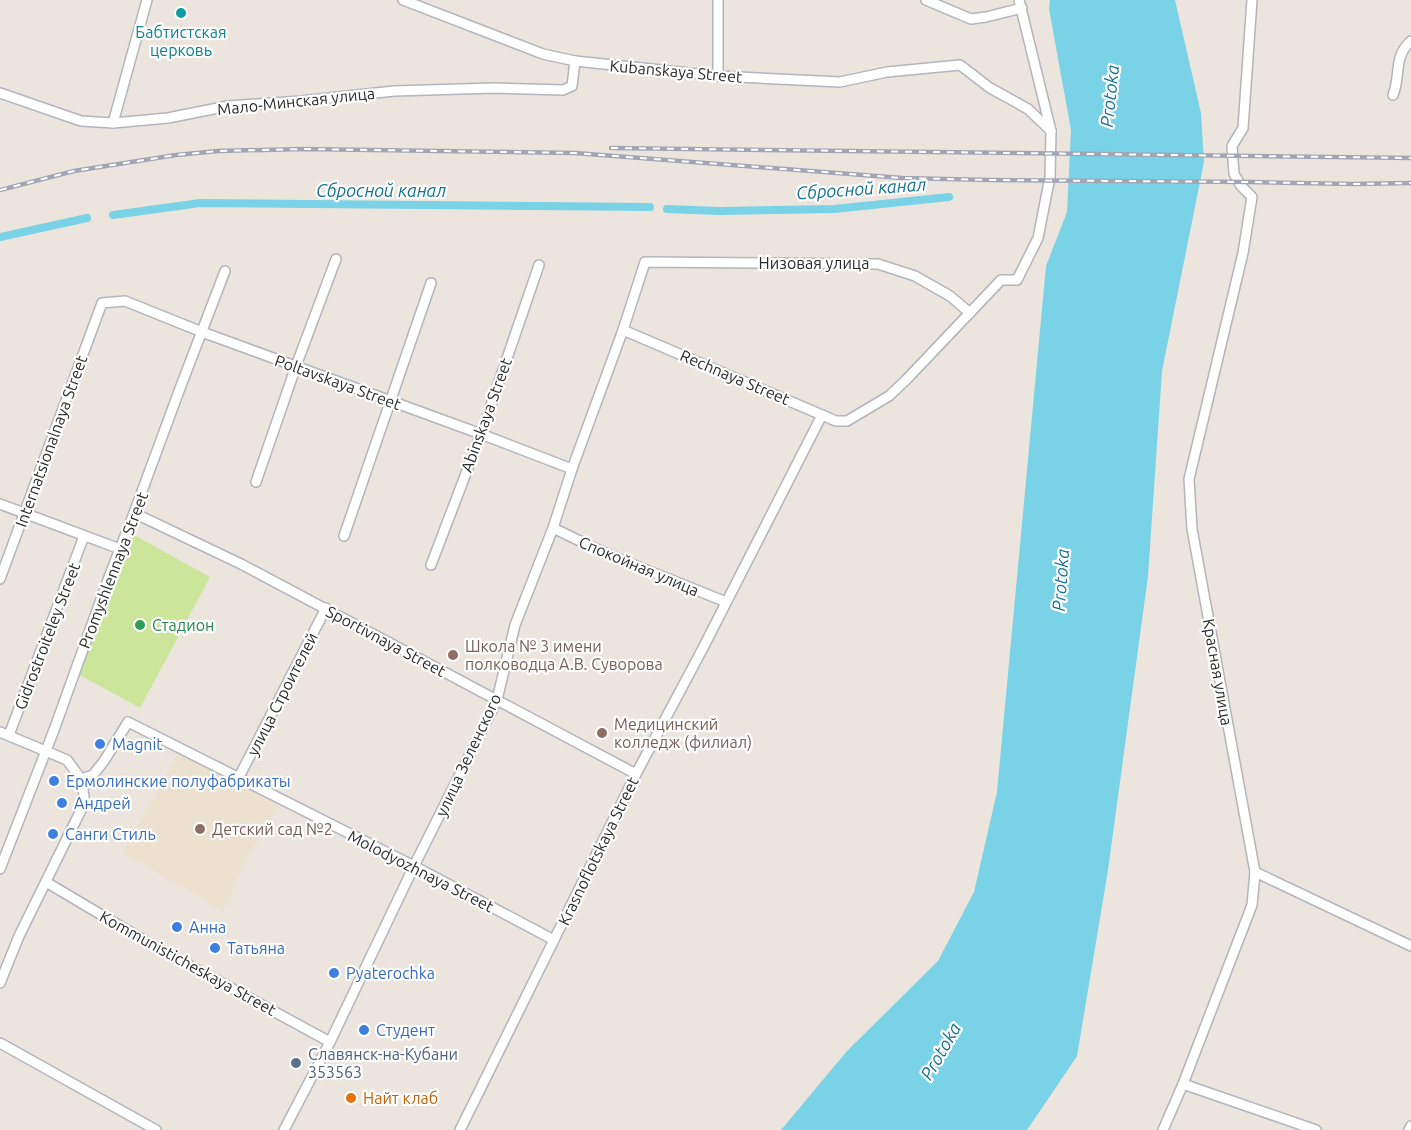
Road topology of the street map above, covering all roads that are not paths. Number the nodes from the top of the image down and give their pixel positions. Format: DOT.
graph roads {
  1 [pos="147,0"];
  2 [pos="403,0"];
  3 [pos="718,0"];
  4 [pos="926,0"];
  5 [pos="1252,0"];
  6 [pos="1021,4"];
  7 [pos="1411,41"];
  8 [pos="575,61"];
  9 [pos="718,76"];
  10 [pos="0,93"];
  11 [pos="1393,94"];
  12 [pos="113,123"];
  13 [pos="1052,130"];
  14 [pos="336,259"];
  15 [pos="645,262"];
  16 [pos="539,264"];
  17 [pos="225,271"];
  18 [pos="431,283"];
  19 [pos="102,303"];
  20 [pos="970,313"];
  21 [pos="623,330"];
  22 [pos="202,333"];
  23 [pos="296,366"];
  24 [pos="391,401"];
  25 [pos="822,415"];
  26 [pos="481,434"];
  27 [pos="572,469"];
  28 [pos="256,482"];
  29 [pos="0,504"];
  30 [pos="24,513"];
  31 [pos="134,513"];
  32 [pos="553,528"];
  33 [pos="84,536"];
  34 [pos="344,536"];
  35 [pos="120,549"];
  36 [pos="431,566"];
  37 [pos="0,579"];
  38 [pos="726,602"];
  39 [pos="326,608"];
  40 [pos="497,700"];
  41 [pos="4,733"];
  42 [pos="46,751"];
  43 [pos="636,774"];
  44 [pos="81,779"];
  45 [pos="238,779"];
  46 [pos="1,863"];
  47 [pos="414,866"];
  48 [pos="1255,872"];
  49 [pos="46,882"];
  50 [pos="554,939"];
  51 [pos="1411,946"];
  52 [pos="0,983"];
  53 [pos="0,1042"];
  54 [pos="330,1042"];
  55 [pos="1183,1084"];
  56 [pos="1411,1126"];
  57 [pos="156,1130"];
  58 [pos="284,1130"];
  59 [pos="460,1130"];
  60 [pos="1163,1130"];
  61 [pos="1316,1130"];
  62 [pos="1409,1130"];
  1 -- 12 [label="street"];
  2 -- 8 [label="street, Kubanskaya Street"];
  3 -- 9 [label="street"];
  4 -- 6 [label="street"];
  5 -- 48 [label="street, Красная улица"];
  6 -- 13 [label="street"];
  7 -- 11 [label="street"];
  8 -- 9 [label="street, Kubanskaya Street"];
  8 -- 12 [label="street, Мало-Минская улица"];
  9 -- 13 [label="street, Kubanskaya Street"];
  10 -- 12 [label="street, Мало-Минская улица"];
  13 -- 20 [label="street"];
  14 -- 23 [label="street"];
  15 -- 20 [label="street, Низовая улица"];
  15 -- 21 [label="street, улица Зеленского"];
  16 -- 26 [label="street, Abinskaya Street"];
  17 -- 22 [label="street, Promyshlennaya Street"];
  18 -- 24 [label="street"];
  19 -- 22 [label="street, Poltavskaya Street"];
  19 -- 30 [label="street, Internatsionalnaya Street"];
  20 -- 25 [label="street, Rechnaya Street"];
  21 -- 25 [label="street, Rechnaya Street"];
  21 -- 27 [label="street, улица Зеленского"];
  22 -- 23 [label="street, Poltavskaya Street"];
  22 -- 31 [label="street, Promyshlennaya Street"];
  23 -- 24 [label="street, Poltavskaya Street"];
  23 -- 28 [label="street"];
  24 -- 26 [label="street, Poltavskaya Street"];
  24 -- 34 [label="street"];
  25 -- 38 [label="street, Krasnoflotskaya Street"];
  26 -- 27 [label="street, Poltavskaya Street"];
  26 -- 36 [label="street, Abinskaya Street"];
  27 -- 32 [label="street, улица Зеленского"];
  29 -- 30 [label="street"];
  30 -- 33 [label="street"];
  30 -- 37 [label="street, Internatsionalnaya Street"];
  31 -- 35 [label="street, Promyshlennaya Street"];
  31 -- 39 [label="street, Sportivnaya Street"];
  32 -- 38 [label="street, Спокойная улица"];
  32 -- 40 [label="street, улица Зеленского"];
  33 -- 35 [label="street"];
  33 -- 41 [label="street, Gidrostroiteley Street"];
  35 -- 42 [label="street, Promyshlennaya Street"];
  38 -- 43 [label="street, Krasnoflotskaya Street"];
  39 -- 40 [label="street, Sportivnaya Street"];
  39 -- 45 [label="street, улица Строителей"];
  40 -- 43 [label="street, Sportivnaya Street"];
  40 -- 47 [label="street, улица Зеленского"];
  41 -- 42 [label="street"];
  42 -- 44 [label="street"];
  42 -- 46 [label="street, Promyshlennaya Street"];
  43 -- 50 [label="street, Krasnoflotskaya Street"];
  44 -- 45 [label="street, Molodyozhnaya Street"];
  44 -- 49 [label="street"];
  45 -- 47 [label="street, Molodyozhnaya Street"];
  47 -- 50 [label="street, Molodyozhnaya Street"];
  47 -- 54 [label="street, улица Зеленского"];
  48 -- 51 [label="street"];
  48 -- 55 [label="street, Красная улица"];
  49 -- 52 [label="street"];
  49 -- 54 [label="street, Kommunisticheskaya Street"];
  50 -- 59 [label="street, Krasnoflotskaya Street"];
  53 -- 57 [label="street"];
  54 -- 58 [label="street, улица Зеленского"];
  55 -- 60 [label="street, Красная улица"];
  55 -- 61 [label="street"];
  56 -- 62 [label="street"];
}
